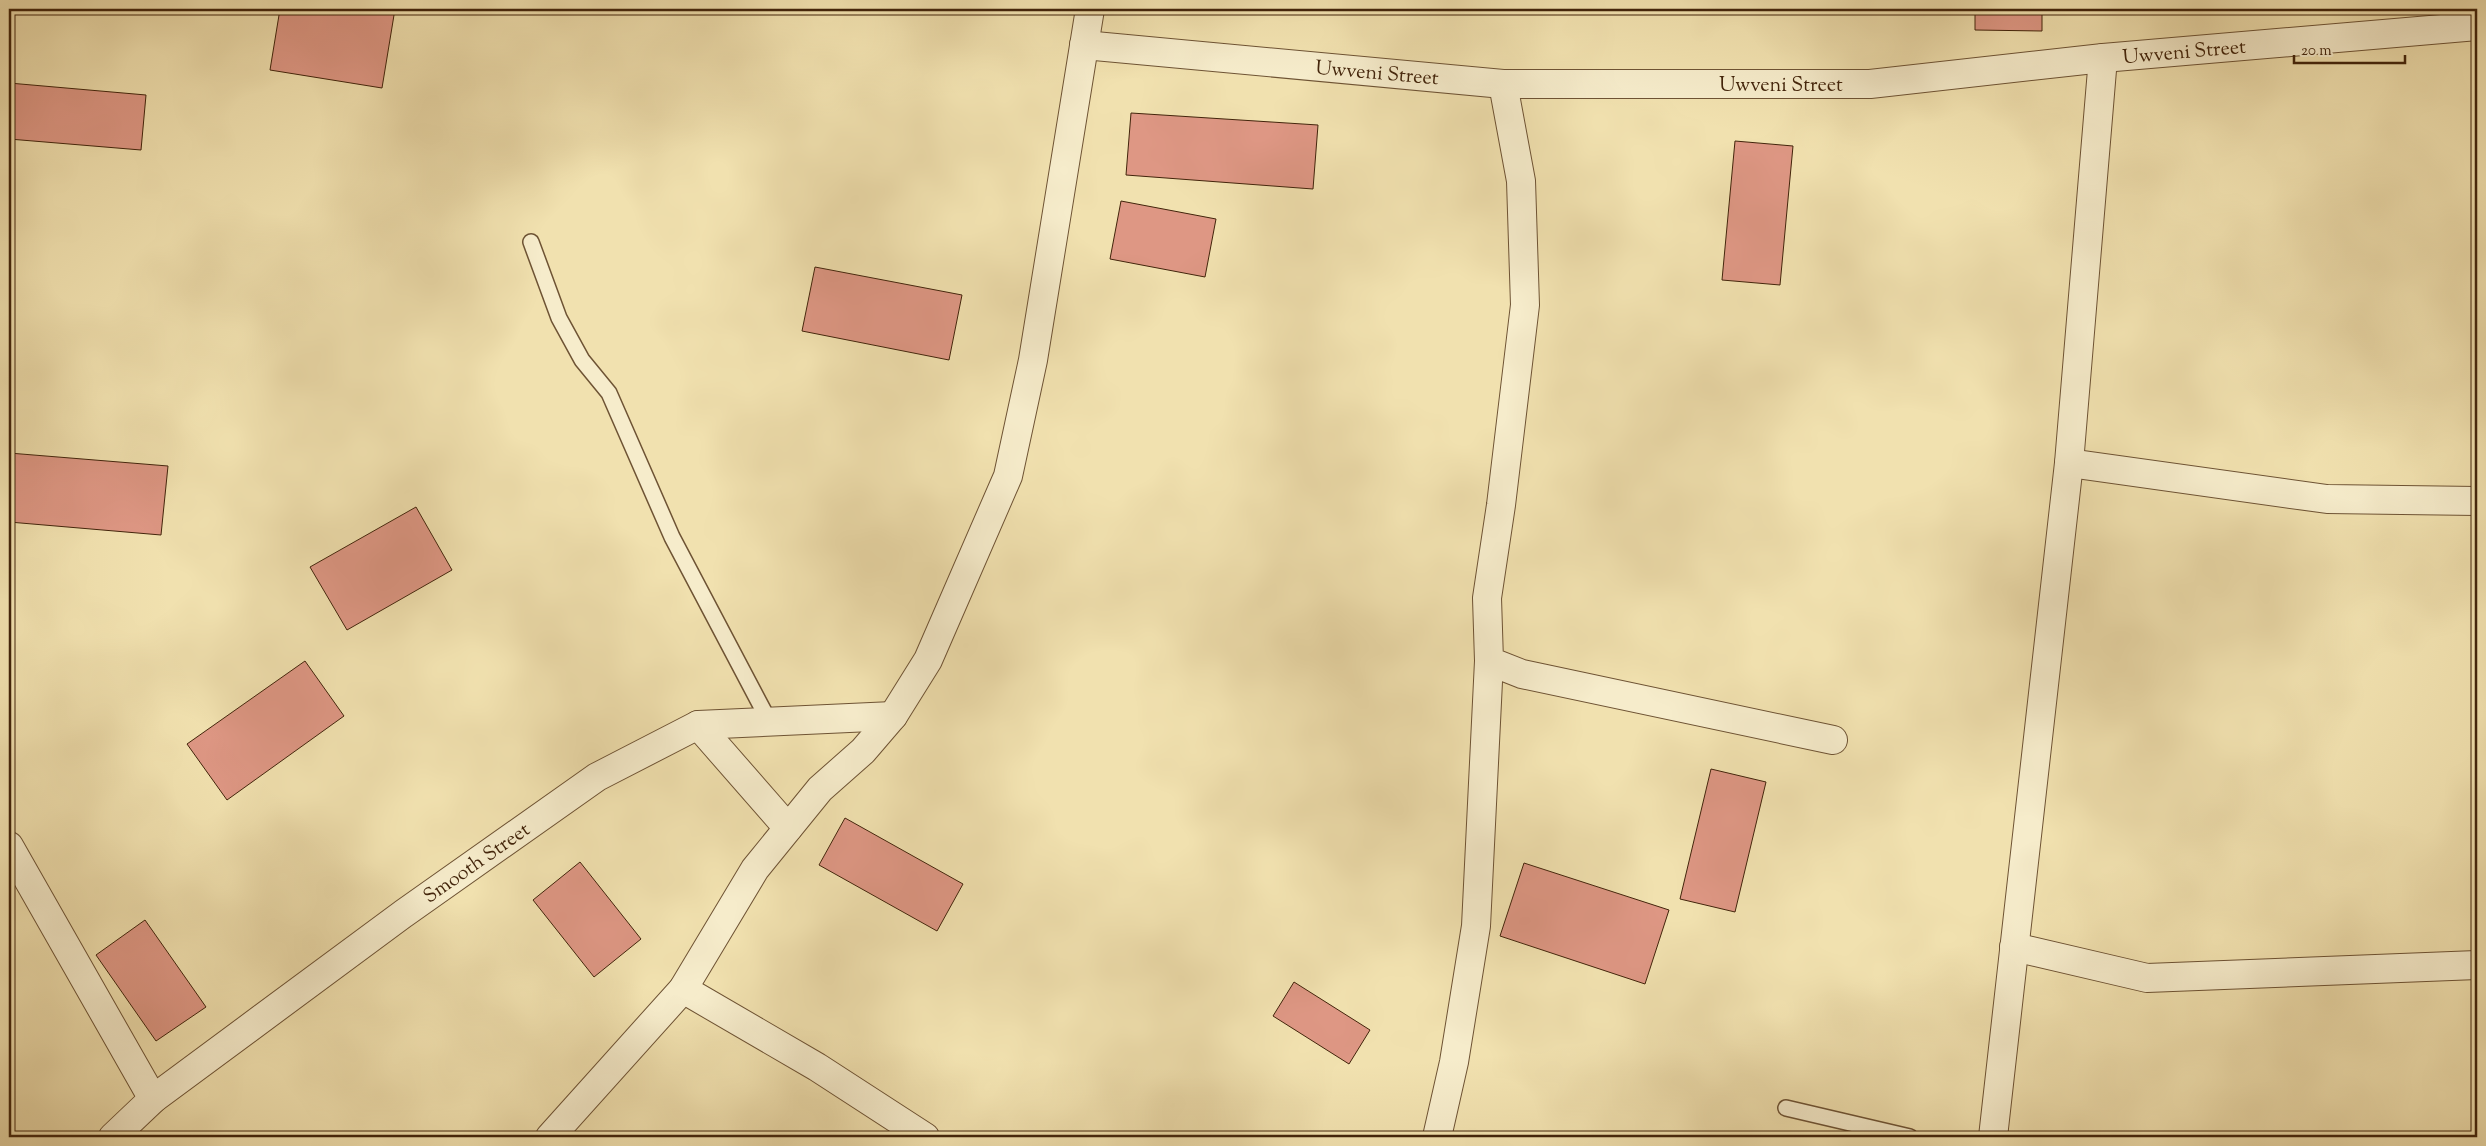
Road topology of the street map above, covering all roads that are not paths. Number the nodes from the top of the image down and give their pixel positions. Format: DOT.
graph roads {
  1 [pos="1090,9"];
  2 [pos="2477,26"];
  3 [pos="1084,45"];
  4 [pos="2103,58"];
  5 [pos="1503,84"];
  6 [pos="531,242"];
  7 [pos="2069,463"];
  8 [pos="2477,501"];
  9 [pos="1489,660"];
  10 [pos="893,716"];
  11 [pos="769,721"];
  12 [pos="698,725"];
  13 [pos="1833,740"];
  14 [pos="788,828"];
  15 [pos="9,846"];
  16 [pos="2014,947"];
  17 [pos="2477,965"];
  18 [pos="683,989"];
  19 [pos="153,1099"];
  20 [pos="1786,1108"];
  21 [pos="113,1137"];
  22 [pos="550,1137"];
  23 [pos="925,1137"];
  24 [pos="1437,1137"];
  25 [pos="1910,1137"];
  26 [pos="1993,1137"];
  1 -- 3 [label="street"];
  2 -- 4 [label="street, Uwveni Street"];
  3 -- 5 [label="street, Uwveni Street"];
  3 -- 10 [label="street"];
  4 -- 5 [label="street, Uwveni Street"];
  4 -- 7 [label="street"];
  5 -- 9 [label="street"];
  6 -- 11 [label="lane"];
  7 -- 8 [label="street"];
  7 -- 16 [label="street"];
  9 -- 13 [label="street"];
  9 -- 24 [label="street"];
  10 -- 11 [label="street, Smooth Street"];
  10 -- 14 [label="street"];
  11 -- 12 [label="street, Smooth Street"];
  12 -- 14 [label="street"];
  12 -- 19 [label="street, Smooth Street"];
  14 -- 18 [label="street"];
  15 -- 19 [label="street"];
  16 -- 17 [label="street"];
  16 -- 26 [label="street"];
  18 -- 22 [label="street"];
  18 -- 23 [label="street"];
  19 -- 21 [label="street, Smooth Street"];
  20 -- 25 [label="lane"];
}
